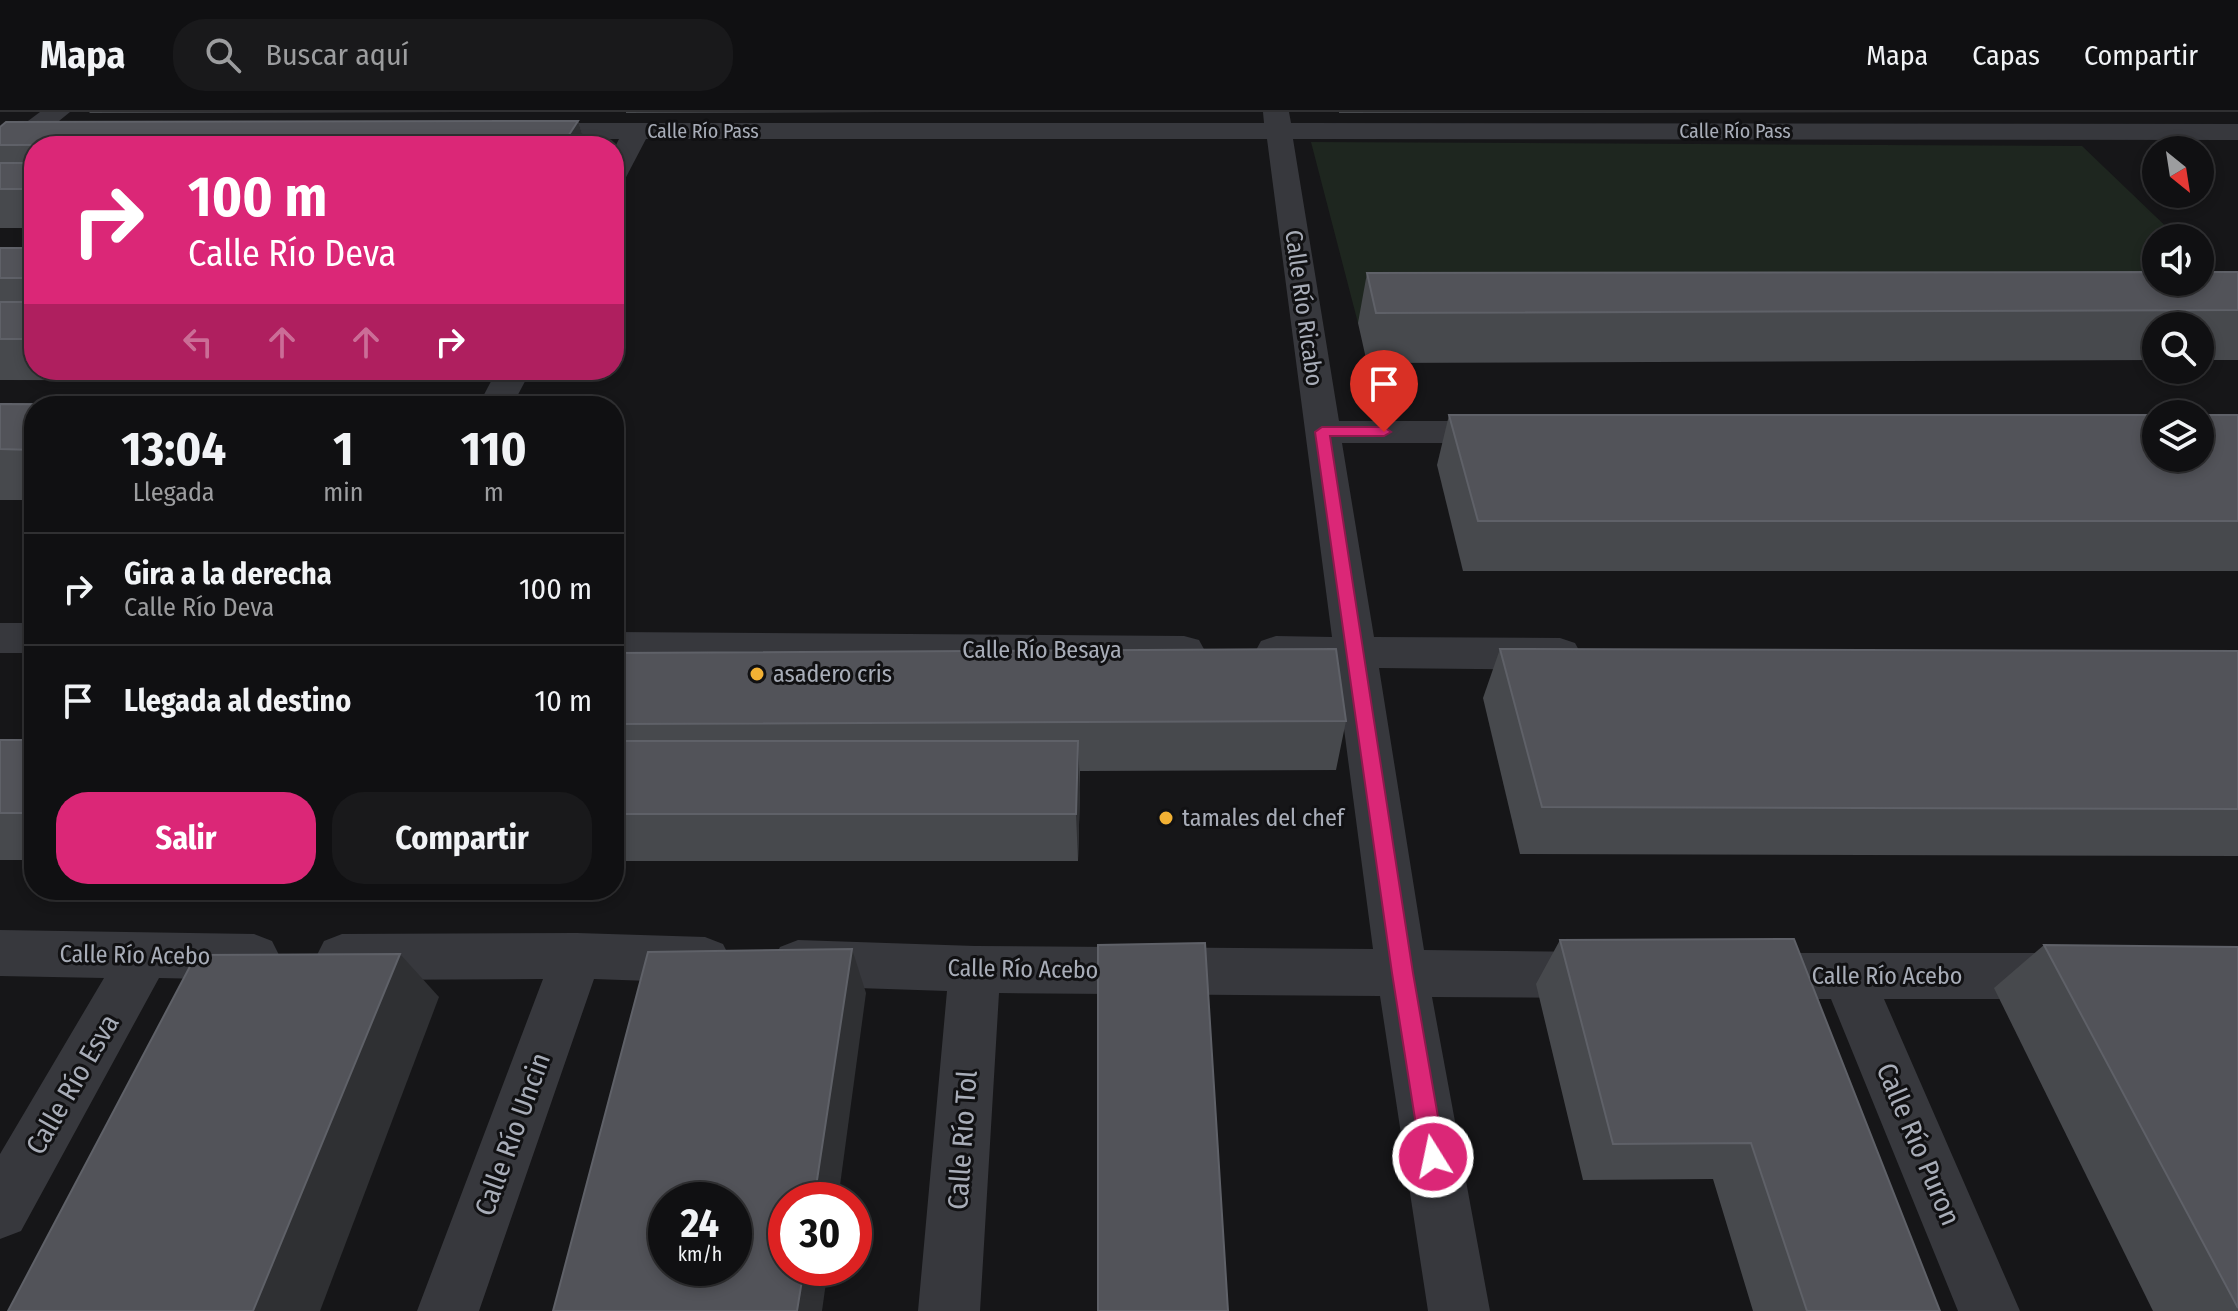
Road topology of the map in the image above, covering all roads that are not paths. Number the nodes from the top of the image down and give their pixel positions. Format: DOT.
graph roads {
  1 [pos="57,112"];
  2 [pos="1277,121"];
  3 [pos="494,131"];
  4 [pos="637,131"];
  5 [pos="31,132"];
  6 [pos="79,132"];
  7 [pos="2238,132"];
  8 [pos="26,136"];
  9 [pos="24,137"];
  10 [pos="0,155"];
  11 [pos="624,156"];
  12 [pos="1322,432"];
  13 [pos="1542,432"];
  14 [pos="0,638"];
  15 [pos="24,638"];
  16 [pos="624,647"];
  17 [pos="1356,652"];
  18 [pos="1592,654"];
  19 [pos="0,953"];
  20 [pos="577,956"];
  21 [pos="144,957"];
  22 [pos="975,969"];
  23 [pos="1402,973"];
  24 [pos="1641,975"];
  25 [pos="1705,976"];
  26 [pos="2113,976"];
  27 [pos="1848,977"];
  28 [pos="0,1210"];
  29 [pos="448,1311"];
  30 [pos="949,1311"];
  31 [pos="1459,1311"];
  32 [pos="1989,1311"];
  1 -- 5 [label="street"];
  2 -- 4 [label="street, Calle Río Pass"];
  2 -- 7 [label="street, Calle Río Pass"];
  2 -- 12 [label="street, Calle Río Ricabo"];
  3 -- 4 [label="street, Calle Río Pass"];
  4 -- 11 [label="street"];
  5 -- 6 [label="street"];
  5 -- 8 [label="street"];
  9 -- 10 [label="street"];
  12 -- 13 [label="street"];
  12 -- 17 [label="street, Calle Río Ricabo"];
  14 -- 15 [label="street"];
  16 -- 17 [label="street, Calle Río Besaya"];
  17 -- 18 [label="street, Calle Río Besaya"];
  17 -- 23 [label="street, Calle Río Ricabo"];
  19 -- 21 [label="street, Calle Río Acebo"];
  20 -- 21 [label="street, Calle Río Acebo"];
  20 -- 22 [label="street, Calle Río Acebo"];
  20 -- 29 [label="street, Calle Río Uncin"];
  21 -- 28 [label="street, Calle Río Esva"];
  22 -- 23 [label="street, Calle Río Acebo"];
  22 -- 30 [label="street, Calle Río Tol"];
  23 -- 24 [label="street, Calle Río Acebo"];
  23 -- 31 [label="street, Calle Río Ricabo"];
  25 -- 27 [label="street, Calle Río Acebo"];
  26 -- 27 [label="street, Calle Río Acebo"];
  27 -- 32 [label="street, Calle Río Puron"];
}
